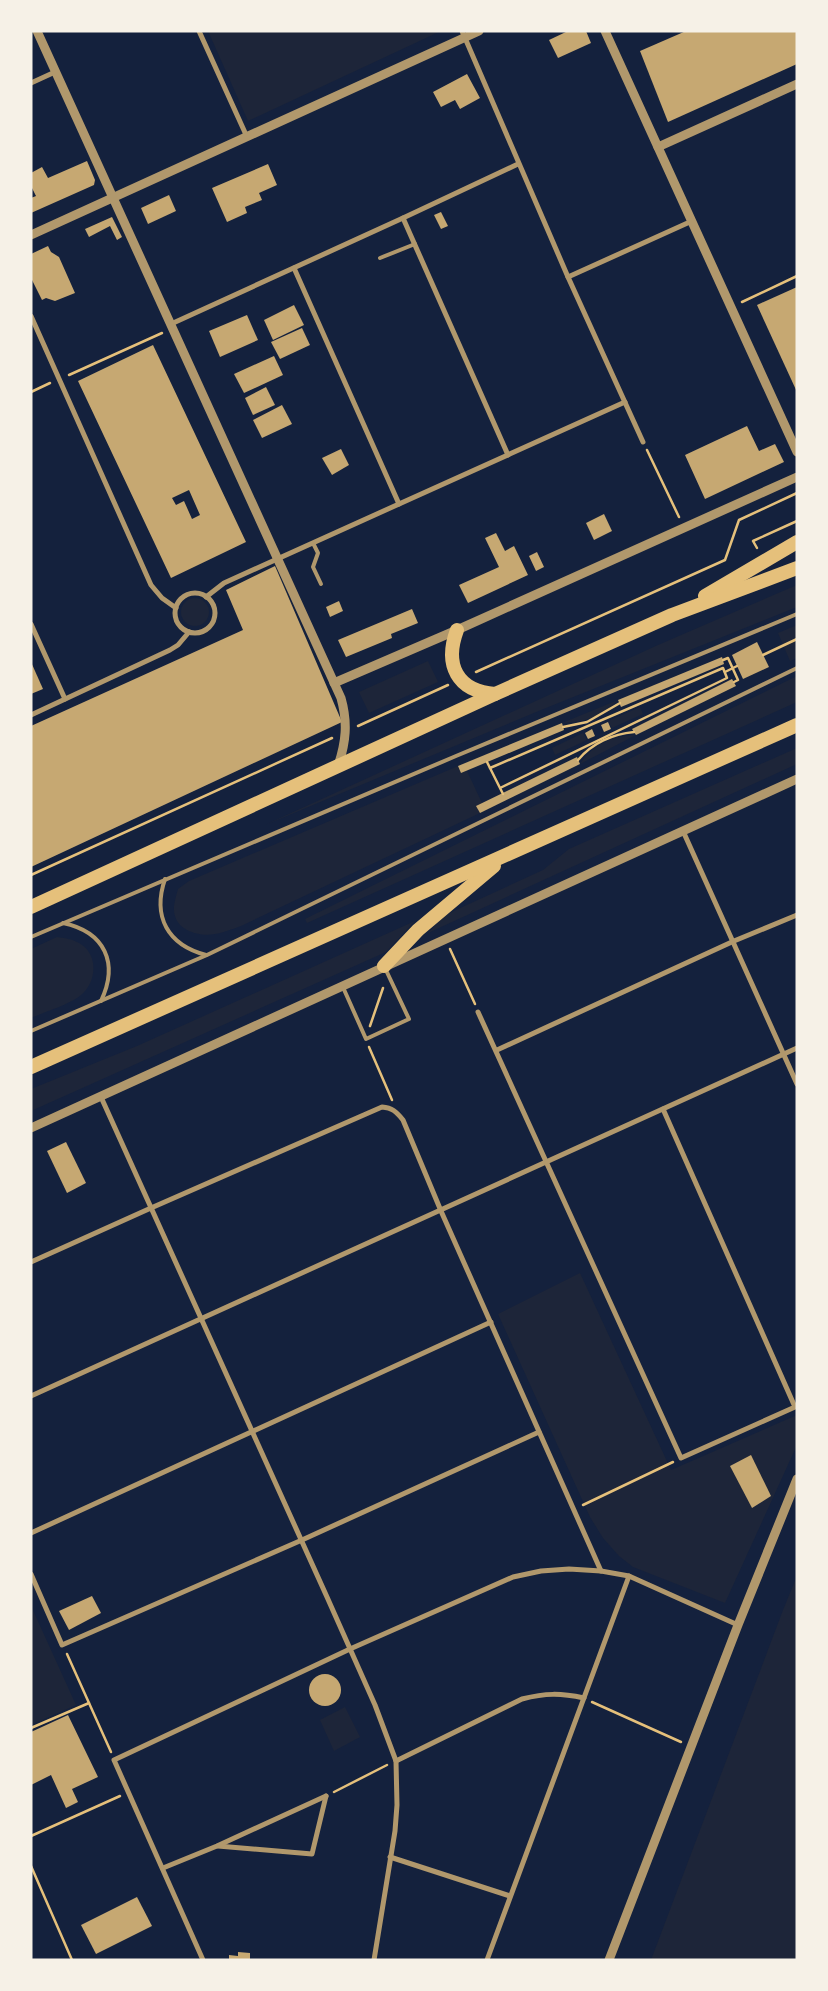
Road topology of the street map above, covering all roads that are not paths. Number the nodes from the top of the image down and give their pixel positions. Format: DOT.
graph roads {
  1 [pos="37,31"];
  2 [pos="199,31"];
  3 [pos="479,31"];
  4 [pos="605,31"];
  5 [pos="463,34"];
  6 [pos="55,72"];
  7 [pos="31,83"];
  8 [pos="797,84"];
  9 [pos="247,137"];
  10 [pos="658,147"];
  11 [pos="518,164"];
  12 [pos="113,198"];
  13 [pos="403,218"];
  14 [pos="692,221"];
  15 [pos="31,235"];
  16 [pos="415,244"];
  17 [pos="380,258"];
  18 [pos="294,268"];
  19 [pos="568,277"];
  20 [pos="31,316"];
  21 [pos="171,326"];
  22 [pos="625,402"];
  23 [pos="643,442"];
  24 [pos="797,452"];
  25 [pos="508,455"];
  26 [pos="797,477"];
  27 [pos="399,504"];
  28 [pos="313,542"];
  29 [pos="797,542"];
  30 [pos="278,558"];
  31 [pos="797,568"];
  32 [pos="321,584"];
  33 [pos="206,597"];
  34 [pos="176,608"];
  35 [pos="797,614"];
  36 [pos="672,616"];
  37 [pos="31,624"];
  38 [pos="457,630"];
  39 [pos="189,632"];
  40 [pos="797,668"];
  41 [pos="334,683"];
  42 [pos="496,694"];
  43 [pos="65,699"];
  44 [pos="31,715"];
  45 [pos="797,725"];
  46 [pos="338,766"];
  47 [pos="797,779"];
  48 [pos="683,831"];
  49 [pos="509,854"];
  50 [pos="165,880"];
  51 [pos="31,907"];
  52 [pos="797,915"];
  53 [pos="64,923"];
  54 [pos="31,937"];
  55 [pos="734,941"];
  56 [pos="207,955"];
  57 [pos="386,970"];
  58 [pos="342,986"];
  59 [pos="101,1001"];
  60 [pos="478,1012"];
  61 [pos="31,1031"];
  62 [pos="797,1048"];
  63 [pos="497,1050"];
  64 [pos="784,1054"];
  65 [pos="31,1067"];
  66 [pos="797,1084"];
  67 [pos="101,1097"];
  68 [pos="663,1110"];
  69 [pos="31,1128"];
  70 [pos="547,1162"];
  71 [pos="151,1208"];
  72 [pos="441,1211"];
  73 [pos="31,1262"];
  74 [pos="202,1319"];
  75 [pos="491,1322"];
  76 [pos="31,1396"];
  77 [pos="252,1432"];
  78 [pos="539,1432"];
  79 [pos="797,1478"];
  80 [pos="31,1533"];
  81 [pos="302,1540"];
  82 [pos="601,1571"];
  83 [pos="31,1574"];
  84 [pos="629,1576"];
  85 [pos="738,1625"];
  86 [pos="350,1649"];
  87 [pos="584,1698"];
  88 [pos="396,1761"];
  89 [pos="217,1846"];
  90 [pos="390,1857"];
  91 [pos="163,1868"];
  92 [pos="510,1896"];
  93 [pos="203,1960"];
  94 [pos="374,1960"];
  95 [pos="487,1960"];
  96 [pos="609,1960"];
  1 -- 6 [label="street"];
  2 -- 9 [label="street"];
  3 -- 5 [label="street"];
  4 -- 10 [label="street"];
  5 -- 9 [label="street"];
  5 -- 11 [label="street"];
  6 -- 7 [label="street"];
  6 -- 12 [label="street"];
  8 -- 10 [label="street"];
  9 -- 12 [label="street"];
  10 -- 14 [label="street"];
  11 -- 13 [label="street"];
  11 -- 19 [label="street"];
  12 -- 15 [label="street"];
  12 -- 21 [label="street"];
  13 -- 16 [label="street"];
  13 -- 18 [label="street"];
  14 -- 19 [label="street"];
  14 -- 24 [label="street"];
  16 -- 17 [label="lane"];
  16 -- 25 [label="street"];
  18 -- 21 [label="street"];
  18 -- 27 [label="street"];
  19 -- 22 [label="street"];
  20 -- 34 [label="street"];
  21 -- 30 [label="street"];
  22 -- 23 [label="street"];
  22 -- 25 [label="street"];
  25 -- 27 [label="street"];
  26 -- 38 [label="street"];
  27 -- 28 [label="street"];
  28 -- 30 [label="street"];
  28 -- 32 [label="lane"];
  29 -- 36 [label="highway"];
  30 -- 33 [label="street"];
  30 -- 41 [label="street"];
  31 -- 36 [label="highway"];
  33 -- 34 [label="street"];
  33 -- 39 [label="street"];
  34 -- 39 [label="street"];
  35 -- 50 [label="lane"];
  36 -- 42 [label="highway"];
  37 -- 43 [label="street"];
  38 -- 41 [label="street"];
  38 -- 42 [label="highway"];
  39 -- 43 [label="street"];
  40 -- 56 [label="lane"];
  41 -- 46 [label="street"];
  42 -- 46 [label="highway"];
  43 -- 44 [label="street"];
  45 -- 49 [label="highway"];
  46 -- 51 [label="highway"];
  47 -- 48 [label="street"];
  48 -- 55 [label="street"];
  48 -- 57 [label="street"];
  49 -- 57 [label="highway"];
  49 -- 65 [label="highway"];
  50 -- 53 [label="lane"];
  50 -- 56 [label="lane"];
  52 -- 55 [label="street"];
  53 -- 54 [label="lane"];
  53 -- 59 [label="lane"];
  55 -- 63 [label="street"];
  55 -- 64 [label="street"];
  56 -- 59 [label="lane"];
  57 -- 58 [label="street"];
  57 -- 58 [label="lane"];
  58 -- 67 [label="street"];
  59 -- 61 [label="lane"];
  60 -- 63 [label="street"];
  62 -- 64 [label="street"];
  63 -- 70 [label="street"];
  64 -- 66 [label="street"];
  64 -- 68 [label="street"];
  67 -- 69 [label="street"];
  67 -- 71 [label="street"];
  68 -- 70 [label="street"];
  68 -- 70 [label="street"];
  70 -- 72 [label="street"];
  71 -- 72 [label="street"];
  71 -- 73 [label="street"];
  71 -- 74 [label="street"];
  72 -- 74 [label="street"];
  72 -- 75 [label="street"];
  74 -- 76 [label="street"];
  74 -- 77 [label="street"];
  75 -- 77 [label="street"];
  75 -- 78 [label="street"];
  77 -- 80 [label="street"];
  77 -- 81 [label="street"];
  78 -- 81 [label="street"];
  78 -- 82 [label="street"];
  79 -- 85 [label="street"];
  81 -- 83 [label="street"];
  81 -- 86 [label="street"];
  82 -- 84 [label="street"];
  82 -- 86 [label="street"];
  84 -- 85 [label="street"];
  84 -- 87 [label="street"];
  85 -- 96 [label="street"];
  86 -- 88 [label="street"];
  86 -- 91 [label="street"];
  87 -- 88 [label="street"];
  87 -- 92 [label="street"];
  88 -- 90 [label="street"];
  89 -- 89 [label="street"];
  89 -- 91 [label="street"];
  90 -- 92 [label="street"];
  90 -- 94 [label="street"];
  91 -- 93 [label="street"];
  92 -- 95 [label="street"];
}
